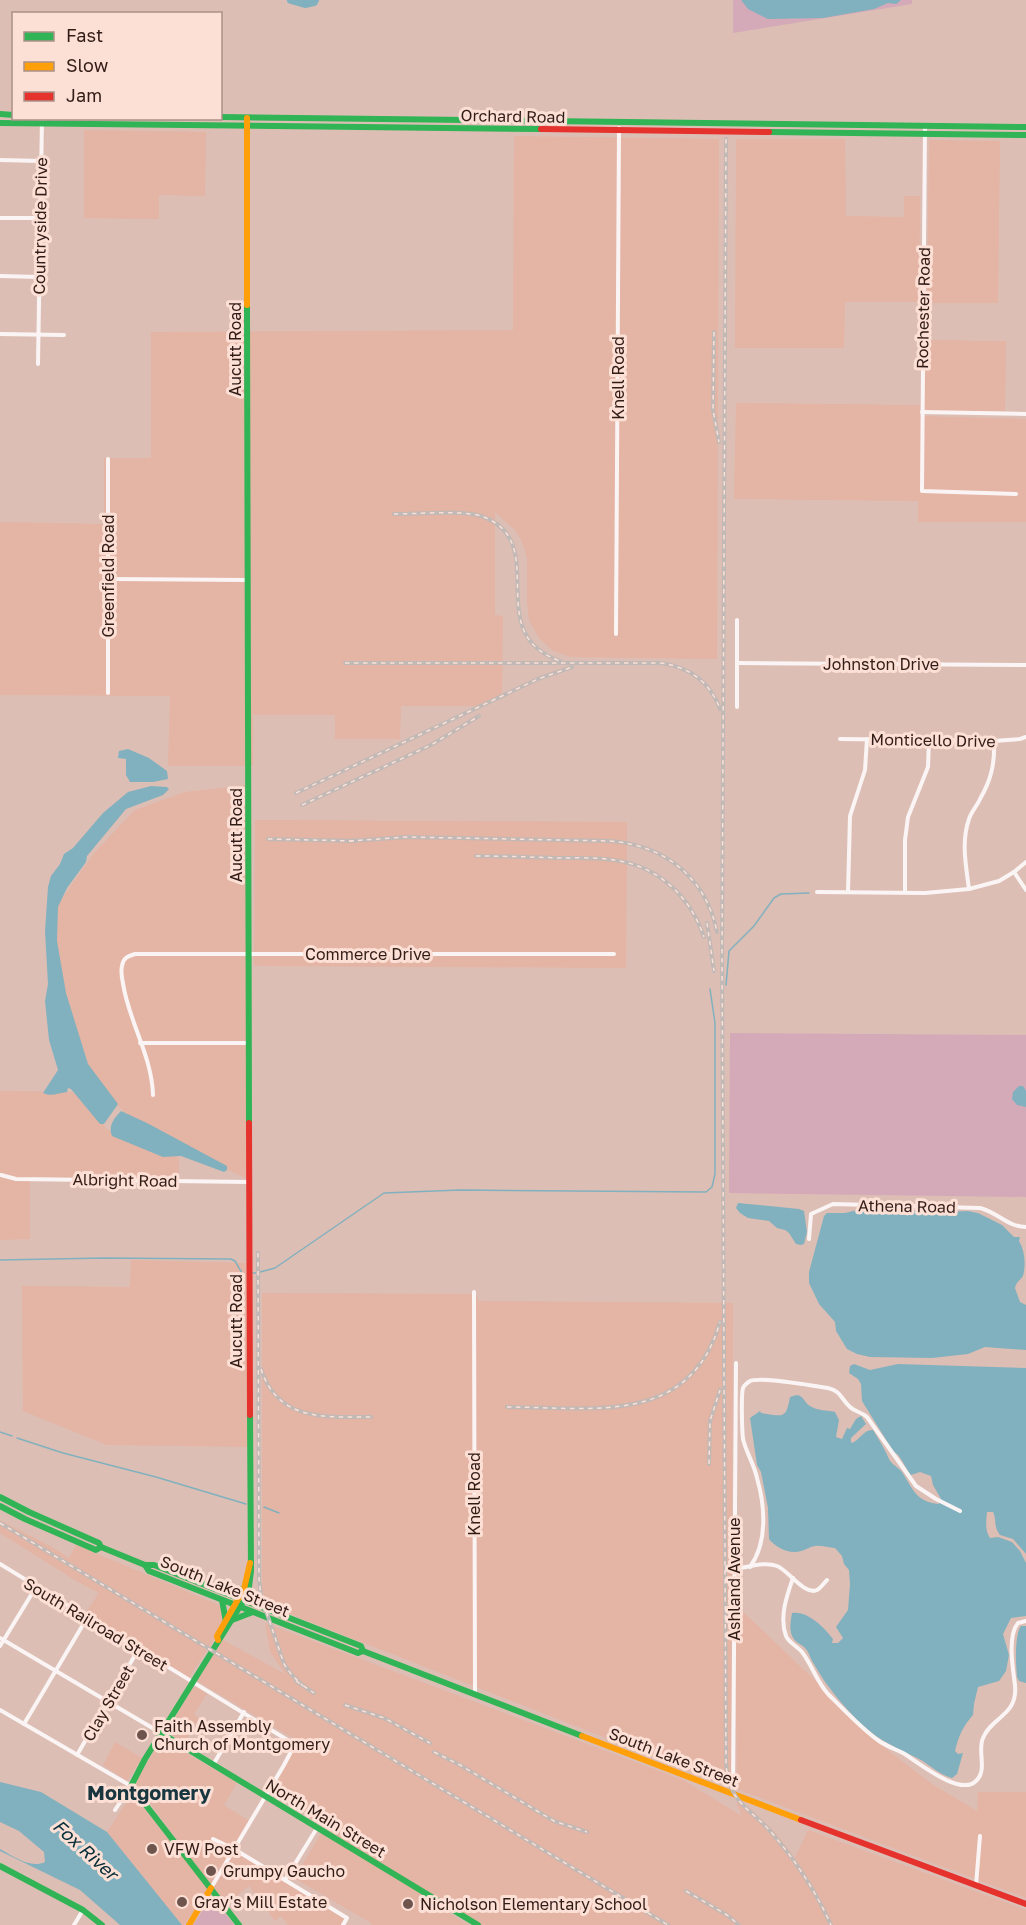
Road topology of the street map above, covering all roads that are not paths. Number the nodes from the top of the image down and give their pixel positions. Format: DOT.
graph roads {
  1 [pos="222,117"];
  2 [pos="247,118"];
  3 [pos="42,121"];
  4 [pos="619,122"];
  5 [pos="0,123"];
  6 [pos="925,126"];
  7 [pos="247,127"];
  8 [pos="1026,127"];
  9 [pos="619,131"];
  10 [pos="925,134"];
  11 [pos="1026,135"];
  12 [pos="0,160"];
  13 [pos="41,160"];
  14 [pos="0,218"];
  15 [pos="40,218"];
  16 [pos="0,276"];
  17 [pos="39,277"];
  18 [pos="0,334"];
  19 [pos="38,334"];
  20 [pos="64,335"];
  21 [pos="38,364"];
  22 [pos="922,412"];
  23 [pos="1026,414"];
  24 [pos="108,459"];
  25 [pos="1016,494"];
  26 [pos="108,579"];
  27 [pos="249,580"];
  28 [pos="737,620"];
  29 [pos="616,634"];
  30 [pos="737,663"];
  31 [pos="1026,665"];
  32 [pos="108,693"];
  33 [pos="737,707"];
  34 [pos="1026,737"];
  35 [pos="840,739"];
  36 [pos="867,739"];
  37 [pos="929,740"];
  38 [pos="994,741"];
  39 [pos="1026,862"];
  40 [pos="1014,872"];
  41 [pos="969,889"];
  42 [pos="1026,890"];
  43 [pos="817,892"];
  44 [pos="848,892"];
  45 [pos="905,892"];
  46 [pos="250,953"];
  47 [pos="614,954"];
  48 [pos="140,1043"];
  49 [pos="250,1043"];
  50 [pos="153,1095"];
  51 [pos="1,1175"];
  52 [pos="249,1182"];
  53 [pos="1026,1227"];
  54 [pos="809,1239"];
  55 [pos="474,1292"];
  56 [pos="736,1363"];
  57 [pos="0,1497"];
  58 [pos="0,1506"];
  59 [pos="960,1511"];
  60 [pos="101,1547"];
  61 [pos="0,1564"];
  62 [pos="145,1565"];
  63 [pos="750,1567"];
  64 [pos="734,1569"];
  65 [pos="793,1578"];
  66 [pos="827,1580"];
  67 [pos="36,1587"];
  68 [pos="246,1590"];
  69 [pos="226,1592"];
  70 [pos="242,1599"];
  71 [pos="222,1600"];
  72 [pos="254,1603"];
  73 [pos="237,1606"];
  74 [pos="253,1612"];
  75 [pos="87,1618"];
  76 [pos="229,1621"];
  77 [pos="1026,1621"];
  78 [pos="2,1639"];
  79 [pos="0,1646"];
  80 [pos="138,1650"];
  81 [pos="363,1651"];
  82 [pos="56,1671"];
  83 [pos="192,1682"];
  84 [pos="475,1695"];
  85 [pos="108,1703"];
  86 [pos="0,1710"];
  87 [pos="244,1712"];
  88 [pos="24,1724"];
  89 [pos="161,1733"];
  90 [pos="77,1755"];
  91 [pos="213,1765"];
  92 [pos="130,1786"];
  93 [pos="734,1794"];
  94 [pos="265,1797"];
  95 [pos="115,1810"];
  96 [pos="316,1828"];
  97 [pos="980,1836"];
  98 [pos="213,1839"];
  99 [pos="234,1849"];
  100 [pos="0,1866"];
  101 [pos="285,1880"];
  102 [pos="975,1886"];
  103 [pos="211,1888"];
  104 [pos="1026,1904"];
  105 [pos="82,1910"];
  106 [pos="74,1925"];
  107 [pos="102,1925"];
  108 [pos="189,1925"];
  109 [pos="239,1925"];
  110 [pos="343,1925"];
  111 [pos="478,1925"];
  1 -- 2 [label="main road, Orchard Road"];
  2 -- 4 [label="main road, Orchard Road"];
  2 -- 7 [label="main road, Aucutt Road"];
  3 -- 5 [label="main road, Orchard Road"];
  3 -- 7 [label="main road, Orchard Road"];
  3 -- 13 [label="street, Countryside Drive"];
  4 -- 6 [label="main road, Orchard Road"];
  4 -- 9 [label="street, Knell Road"];
  6 -- 8 [label="main road, Orchard Road"];
  6 -- 10 [label="street, Rochester Road"];
  7 -- 9 [label="main road, Orchard Road"];
  7 -- 27 [label="main road, Aucutt Road"];
  9 -- 10 [label="main road, Orchard Road"];
  9 -- 29 [label="street, Knell Road"];
  10 -- 11 [label="main road, Orchard Road"];
  10 -- 22 [label="street, Rochester Road"];
  12 -- 13 [label="street"];
  13 -- 15 [label="street, Countryside Drive"];
  14 -- 15 [label="street"];
  15 -- 17 [label="street, Countryside Drive"];
  16 -- 17 [label="street"];
  17 -- 19 [label="street, Countryside Drive"];
  18 -- 19 [label="street"];
  19 -- 20 [label="street"];
  19 -- 21 [label="street, Countryside Drive"];
  22 -- 23 [label="street"];
  22 -- 25 [label="street, Rochester Road"];
  24 -- 26 [label="street, Greenfield Road"];
  26 -- 27 [label="street"];
  26 -- 32 [label="street, Greenfield Road"];
  27 -- 46 [label="main road, Aucutt Road"];
  28 -- 30 [label="street"];
  30 -- 31 [label="street, Johnston Drive"];
  30 -- 33 [label="street"];
  34 -- 38 [label="street, Monticello Drive"];
  35 -- 36 [label="street, Monticello Drive"];
  36 -- 37 [label="street, Monticello Drive"];
  36 -- 44 [label="street"];
  37 -- 38 [label="street, Monticello Drive"];
  37 -- 45 [label="street"];
  38 -- 41 [label="street"];
  39 -- 40 [label="street"];
  40 -- 41 [label="street"];
  40 -- 42 [label="street"];
  41 -- 45 [label="street"];
  43 -- 44 [label="street"];
  44 -- 45 [label="street"];
  46 -- 47 [label="street, Commerce Drive"];
  46 -- 48 [label="street, Commerce Drive"];
  46 -- 49 [label="main road, Aucutt Road"];
  48 -- 49 [label="street"];
  48 -- 50 [label="street"];
  49 -- 52 [label="main road, Aucutt Road"];
  51 -- 52 [label="street, Albright Road"];
  52 -- 68 [label="main road, Aucutt Road"];
  53 -- 54 [label="street, Athena Road"];
  55 -- 84 [label="street, Knell Road"];
  56 -- 64 [label="street, Ashland Avenue"];
  57 -- 60 [label="main road, South Lake Street"];
  58 -- 60 [label="main road, South Lake Street"];
  59 -- 63 [label="street"];
  60 -- 62 [label="main road, South Lake Street"];
  61 -- 67 [label="street, South Railroad Street"];
  62 -- 69 [label="main road, South Lake Street"];
  62 -- 71 [label="main road, South Lake Street"];
  63 -- 64 [label="street"];
  63 -- 65 [label="street"];
  64 -- 93 [label="street, Ashland Avenue"];
  65 -- 66 [label="street"];
  65 -- 77 [label="street"];
  67 -- 75 [label="street, South Railroad Street"];
  67 -- 78 [label="street"];
  68 -- 69 [label="main road"];
  68 -- 70 [label="main road, Aucutt Road"];
  68 -- 72 [label="main road"];
  69 -- 70 [label="main road, South Lake Street"];
  70 -- 72 [label="main road, South Lake Street"];
  70 -- 73 [label="main road, Aucutt Road"];
  71 -- 73 [label="main road, South Lake Street"];
  71 -- 76 [label="main road"];
  72 -- 81 [label="main road, South Lake Street"];
  73 -- 74 [label="main road, South Lake Street"];
  73 -- 76 [label="main road, Aucutt Road"];
  74 -- 76 [label="main road"];
  74 -- 81 [label="main road, South Lake Street"];
  75 -- 80 [label="street, South Railroad Street"];
  75 -- 82 [label="street"];
  76 -- 83 [label="main road, Aucutt Road"];
  78 -- 79 [label="street"];
  78 -- 82 [label="street"];
  80 -- 83 [label="street, South Railroad Street"];
  80 -- 85 [label="street, Clay Street"];
  81 -- 84 [label="main road, South Lake Street"];
  82 -- 85 [label="street"];
  82 -- 88 [label="street"];
  83 -- 87 [label="street, South Railroad Street"];
  83 -- 89 [label="main road, Aucutt Road"];
  84 -- 93 [label="main road, South Lake Street"];
  85 -- 89 [label="street"];
  85 -- 90 [label="street, Clay Street"];
  86 -- 88 [label="street"];
  87 -- 91 [label="street"];
  87 -- 94 [label="street, South Railroad Street"];
  88 -- 90 [label="street"];
  89 -- 91 [label="main road, North Main Street"];
  89 -- 92 [label="main road, Aucutt Road"];
  90 -- 92 [label="street"];
  91 -- 94 [label="main road, North Main Street"];
  92 -- 95 [label="street"];
  92 -- 103 [label="main road"];
  93 -- 102 [label="main road, South Lake Street"];
  94 -- 96 [label="main road, North Main Street"];
  94 -- 99 [label="street"];
  96 -- 101 [label="street"];
  96 -- 111 [label="main road, North Main Street"];
  97 -- 102 [label="street"];
  98 -- 99 [label="street"];
  99 -- 101 [label="street"];
  99 -- 103 [label="street"];
  100 -- 105 [label="main road"];
  101 -- 110 [label="street"];
  102 -- 104 [label="main road, South Lake Street"];
  103 -- 108 [label="main road"];
  103 -- 109 [label="main road"];
  105 -- 106 [label="street"];
  105 -- 107 [label="main road"];
}
